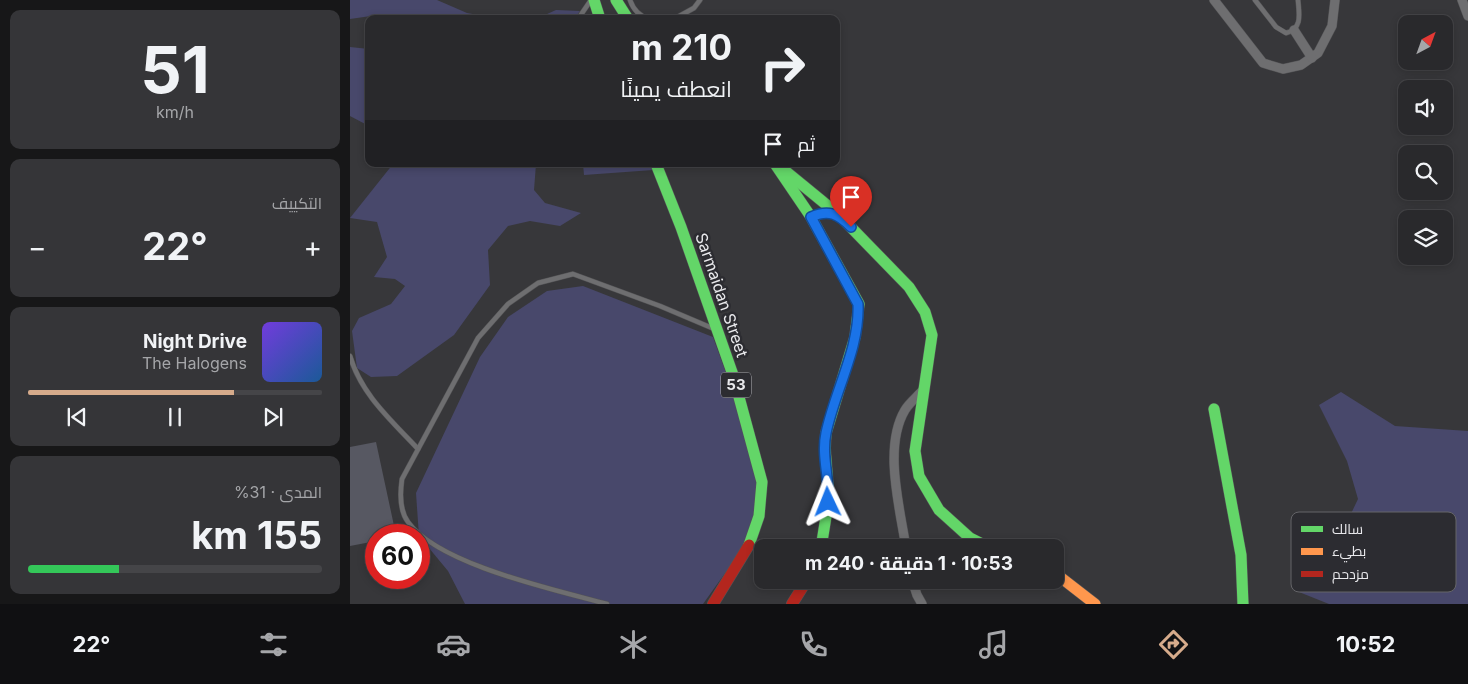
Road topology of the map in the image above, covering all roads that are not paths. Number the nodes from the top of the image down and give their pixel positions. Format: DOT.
graph roads {
  1 [pos="592,0"];
  2 [pos="616,0"];
  3 [pos="630,0"];
  4 [pos="700,0"];
  5 [pos="1214,0"];
  6 [pos="1255,0"];
  7 [pos="1298,0"];
  8 [pos="1335,0"];
  9 [pos="1462,0"];
  10 [pos="581,15"];
  11 [pos="598,15"];
  12 [pos="625,15"];
  13 [pos="641,15"];
  14 [pos="681,15"];
  15 [pos="1468,16"];
  16 [pos="1294,30"];
  17 [pos="1312,58"];
  18 [pos="657,167"];
  19 [pos="778,167"];
  20 [pos="780,167"];
  21 [pos="839,215"];
  22 [pos="811,217"];
  23 [pos="716,330"];
  24 [pos="350,356"];
  25 [pos="926,388"];
  26 [pos="1214,409"];
  27 [pos="418,449"];
  28 [pos="821,539"];
  29 [pos="905,539"];
  30 [pos="972,539"];
  31 [pos="1064,580"];
  32 [pos="801,589"];
  33 [pos="915,589"];
  34 [pos="607,604"];
  35 [pos="713,604"];
  36 [pos="792,604"];
  37 [pos="922,604"];
  38 [pos="1095,604"];
  39 [pos="1243,604"];
  1 -- 10 [label="lane"];
  1 -- 11 [label="main road"];
  2 -- 12 [label="main road"];
  3 -- 13 [label="lane"];
  4 -- 14 [label="lane"];
  5 -- 17 [label="street"];
  6 -- 16 [label="lane"];
  7 -- 16 [label="lane"];
  8 -- 17 [label="street"];
  9 -- 15 [label="street"];
  16 -- 17 [label="street"];
  18 -- 23 [label="main road, Sarmaidan Street / 53"];
  19 -- 22 [label="main road"];
  20 -- 21 [label="main road"];
  21 -- 22 [label="main road"];
  21 -- 25 [label="main road"];
  22 -- 28 [label="main road"];
  23 -- 27 [label="lane"];
  23 -- 35 [label="main road, Sarmaidan Street / 53"];
  24 -- 27 [label="lane"];
  25 -- 29 [label="street"];
  25 -- 30 [label="main road"];
  26 -- 39 [label="main road"];
  27 -- 34 [label="lane"];
  31 -- 38 [label="main road"];
  32 -- 36 [label="main road"];
  33 -- 37 [label="street"];
}
